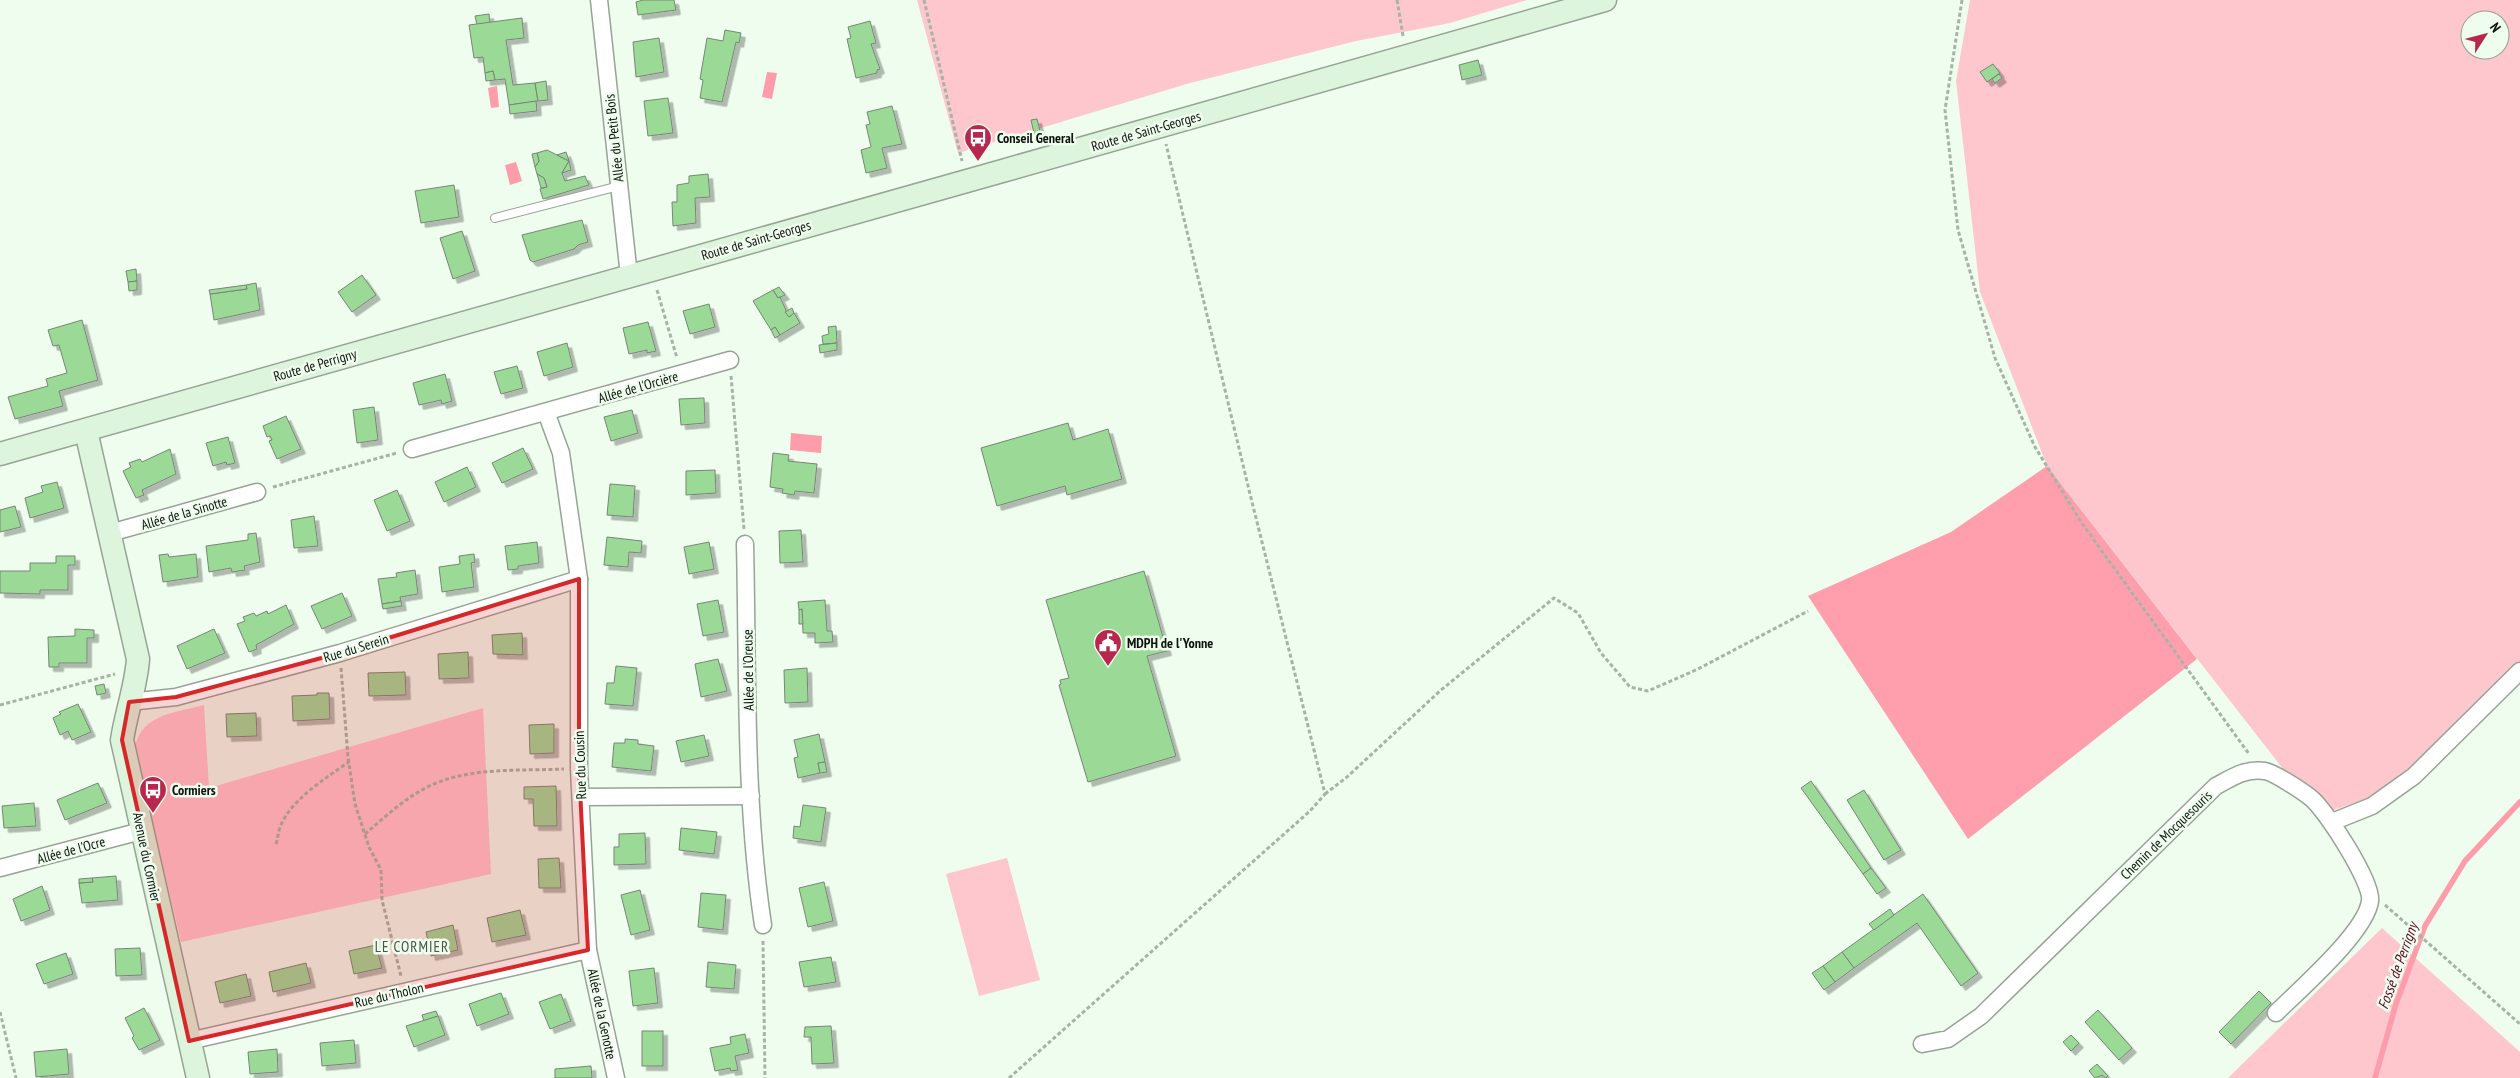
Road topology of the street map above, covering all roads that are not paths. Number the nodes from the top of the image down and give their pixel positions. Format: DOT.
graph roads {
  1 [pos="599,0"];
  2 [pos="1604,0"];
  3 [pos="619,186"];
  4 [pos="495,218"];
  5 [pos="629,276"];
  6 [pos="730,360"];
  7 [pos="546,412"];
  8 [pos="86,430"];
  9 [pos="412,449"];
  10 [pos="0,454"];
  11 [pos="257,492"];
  12 [pos="110,533"];
  13 [pos="745,544"];
  14 [pos="579,579"];
  15 [pos="2520,671"];
  16 [pos="129,702"];
  17 [pos="751,796"];
  18 [pos="581,797"];
  19 [pos="2332,822"];
  20 [pos="141,831"];
  21 [pos="0,868"];
  22 [pos="763,925"];
  23 [pos="588,950"];
  24 [pos="2276,1013"];
  25 [pos="189,1041"];
  26 [pos="1922,1044"];
  27 [pos="198,1078"];
  28 [pos="616,1078"];
  1 -- 3 [label="street, Allée du Petit Bois"];
  2 -- 5 [label="main road, Route de Saint-Georges"];
  3 -- 4 [label="lane"];
  3 -- 5 [label="street, Allée du Petit Bois"];
  5 -- 8 [label="main road, Route de Perrigny"];
  6 -- 7 [label="street, Allée de l'Orcière"];
  7 -- 9 [label="street, Allée de l'Orcière"];
  7 -- 14 [label="street"];
  8 -- 10 [label="main road, Route de Perrigny"];
  8 -- 12 [label="main road, Avenue du Cormier"];
  11 -- 12 [label="street, Allée de la Sinotte"];
  12 -- 16 [label="main road, Avenue du Cormier"];
  13 -- 17 [label="street, Allée de l'Oreuse"];
  14 -- 16 [label="street, Rue du Serein"];
  14 -- 18 [label="street, Rue du Cousin"];
  15 -- 19 [label="street"];
  16 -- 20 [label="main road, Avenue du Cormier"];
  17 -- 18 [label="street"];
  17 -- 22 [label="street, Allée de l'Oreuse"];
  18 -- 23 [label="street, Rue du Cousin"];
  19 -- 24 [label="street"];
  19 -- 26 [label="street, Chemin de Mocquesouris"];
  20 -- 21 [label="street, Allée de l'Ocre"];
  20 -- 25 [label="main road, Avenue du Cormier"];
  23 -- 25 [label="street, Rue du Tholon"];
  23 -- 28 [label="street, Allée de la Genotte"];
  25 -- 27 [label="main road, Avenue du Cormier"];
}
